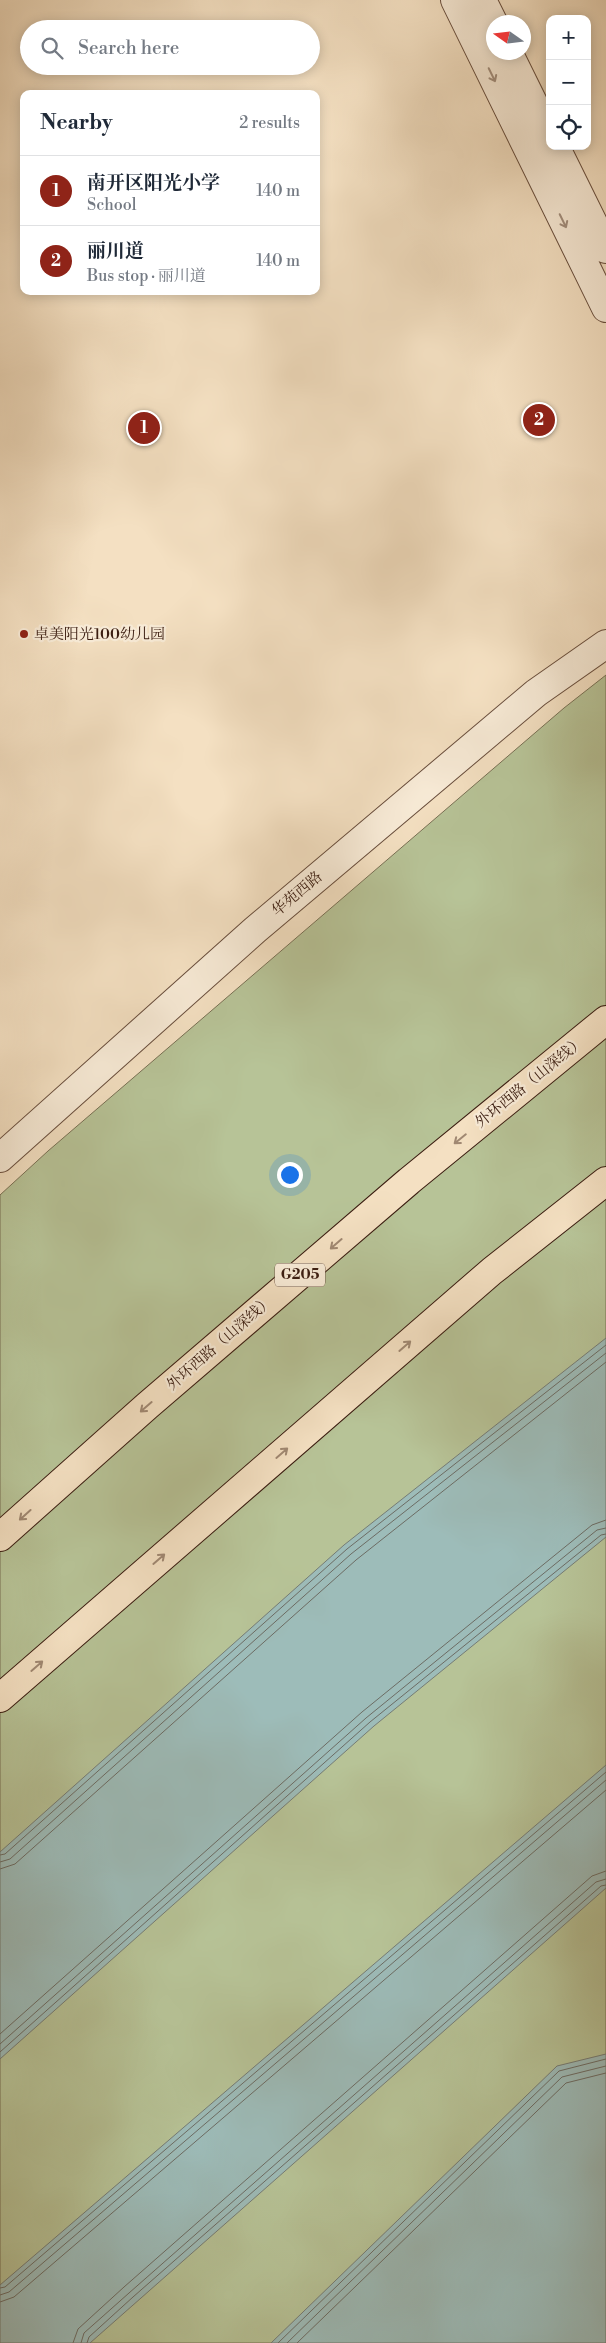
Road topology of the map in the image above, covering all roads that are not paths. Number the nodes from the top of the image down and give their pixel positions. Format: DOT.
graph roads {
  1 [pos="455,0"];
  2 [pos="482,0"];
  3 [pos="490,15"];
  4 [pos="512,60"];
  5 [pos="546,129"];
  6 [pos="557,150"];
  7 [pos="606,249"];
  8 [pos="606,308"];
  9 [pos="606,626"];
  10 [pos="606,644"];
  11 [pos="606,1020"];
  12 [pos="0,1140"];
  13 [pos="0,1158"];
  14 [pos="606,1181"];
  15 [pos="0,1537"];
  16 [pos="0,1698"];
  1 -- 8 [label="street, one-way"];
  2 -- 3 [label="street"];
  4 -- 5 [label="street"];
  6 -- 7 [label="street"];
  9 -- 12 [label="street, 华苑西路"];
  10 -- 13 [label="street, 华苑西路"];
  11 -- 15 [label="highway, 外环西路（山深线） / G205, one-way"];
  16 -- 14 [label="highway, one-way"];
}
